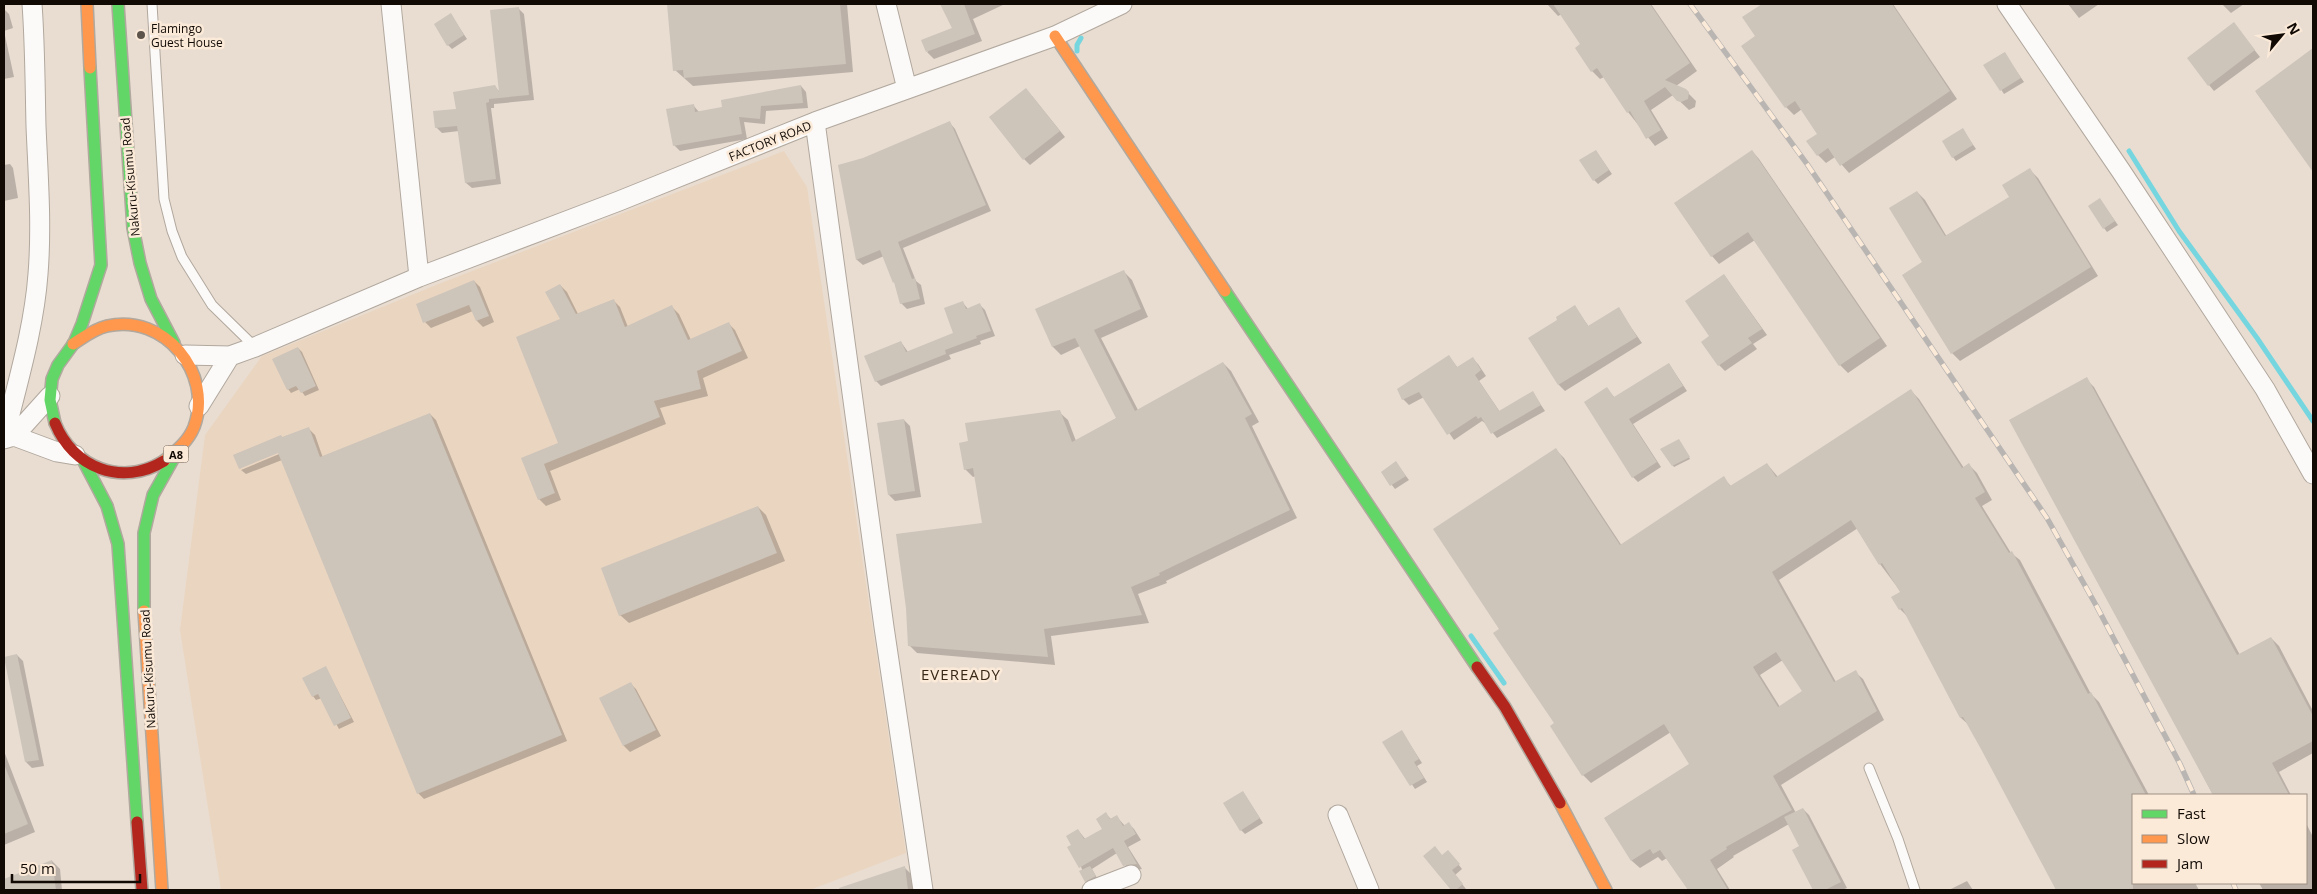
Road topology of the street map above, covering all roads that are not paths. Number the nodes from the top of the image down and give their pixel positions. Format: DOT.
graph roads {
  1 [pos="32,4"];
  2 [pos="87,4"];
  3 [pos="118,4"];
  4 [pos="152,4"];
  5 [pos="391,4"];
  6 [pos="886,4"];
  7 [pos="1122,4"];
  8 [pos="2007,4"];
  9 [pos="1055,36"];
  10 [pos="907,89"];
  11 [pos="815,122"];
  12 [pos="419,277"];
  13 [pos="73,344"];
  14 [pos="255,346"];
  15 [pos="180,349"];
  16 [pos="230,356"];
  17 [pos="50,396"];
  18 [pos="199,406"];
  19 [pos="7,437"];
  20 [pos="176,454"];
  21 [pos="80,458"];
  22 [pos="2313,474"];
  23 [pos="1869,768"];
  24 [pos="1338,815"];
  25 [pos="1131,875"];
  26 [pos="142,890"];
  27 [pos="162,890"];
  28 [pos="923,890"];
  29 [pos="1092,890"];
  30 [pos="1369,890"];
  31 [pos="1606,890"];
  32 [pos="1915,890"];
  1 -- 19 [label="street"];
  2 -- 13 [label="main road"];
  3 -- 15 [label="main road, Nakuru-Kisumu Road / A8"];
  4 -- 14 [label="lane"];
  5 -- 12 [label="street"];
  6 -- 10 [label="street"];
  7 -- 9 [label="street, FACTORY ROAD"];
  8 -- 22 [label="street"];
  9 -- 10 [label="street, FACTORY ROAD"];
  9 -- 31 [label="main road"];
  10 -- 11 [label="street, FACTORY ROAD"];
  11 -- 12 [label="street, FACTORY ROAD"];
  11 -- 28 [label="street"];
  12 -- 14 [label="street, FACTORY ROAD"];
  13 -- 15 [label="main road"];
  13 -- 17 [label="main road"];
  14 -- 16 [label="street, FACTORY ROAD"];
  15 -- 16 [label="street"];
  15 -- 18 [label="main road, A8"];
  16 -- 18 [label="street"];
  17 -- 19 [label="street"];
  17 -- 21 [label="main road"];
  18 -- 20 [label="main road, A8"];
  19 -- 21 [label="street"];
  20 -- 21 [label="main road, A8"];
  20 -- 27 [label="main road, Nakuru-Kisumu Road / A8"];
  21 -- 26 [label="main road, Nakuru-Kisumu Road"];
  23 -- 32 [label="lane"];
  24 -- 30 [label="street"];
  25 -- 29 [label="street"];
}
